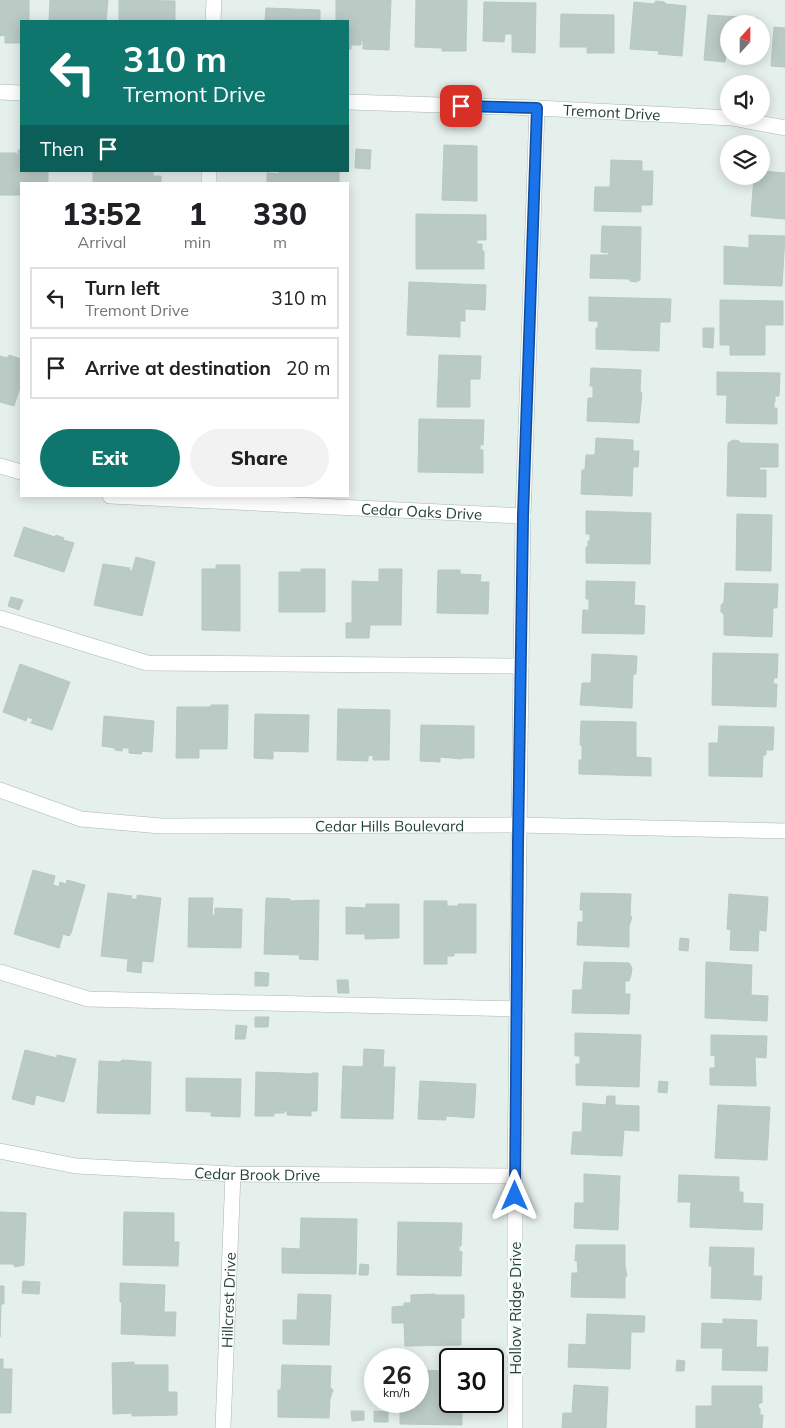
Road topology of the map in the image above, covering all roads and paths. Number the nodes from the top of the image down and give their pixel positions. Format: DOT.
graph roads {
  1 [pos="214,0"];
  2 [pos="213,20"];
  3 [pos="0,92"];
  4 [pos="20,93"];
  5 [pos="349,102"];
  6 [pos="537,108"];
  7 [pos="785,128"];
  8 [pos="0,466"];
  9 [pos="20,472"];
  10 [pos="140,497"];
  11 [pos="201,499"];
  12 [pos="523,516"];
  13 [pos="0,618"];
  14 [pos="521,666"];
  15 [pos="0,790"];
  16 [pos="518,826"];
  17 [pos="785,832"];
  18 [pos="0,972"];
  19 [pos="517,1009"];
  20 [pos="0,1151"];
  21 [pos="233,1174"];
  22 [pos="516,1176"];
  23 [pos="224,1428"];
  24 [pos="515,1428"];
  1 -- 2 [label="street"];
  3 -- 4 [label="street"];
  5 -- 6 [label="street, Tremont Drive"];
  6 -- 7 [label="street, Tremont Drive"];
  6 -- 12 [label="street, Hollow Ridge Drive"];
  8 -- 9 [label="street"];
  10 -- 11 [label="street, Cedar Oaks Drive"];
  11 -- 12 [label="street, Cedar Oaks Drive"];
  12 -- 14 [label="street, Hollow Ridge Drive"];
  13 -- 14 [label="street"];
  14 -- 16 [label="street, Hollow Ridge Drive"];
  15 -- 16 [label="street, Cedar Hills Boulevard"];
  16 -- 17 [label="street, Cedar Hills Boulevard"];
  16 -- 19 [label="street, Hollow Ridge Drive"];
  18 -- 19 [label="street"];
  19 -- 22 [label="street, Hollow Ridge Drive"];
  20 -- 21 [label="street, Cedar Brook Drive"];
  21 -- 22 [label="street, Cedar Brook Drive"];
  21 -- 23 [label="street, Hillcrest Drive"];
  22 -- 24 [label="street, Hollow Ridge Drive"];
}
